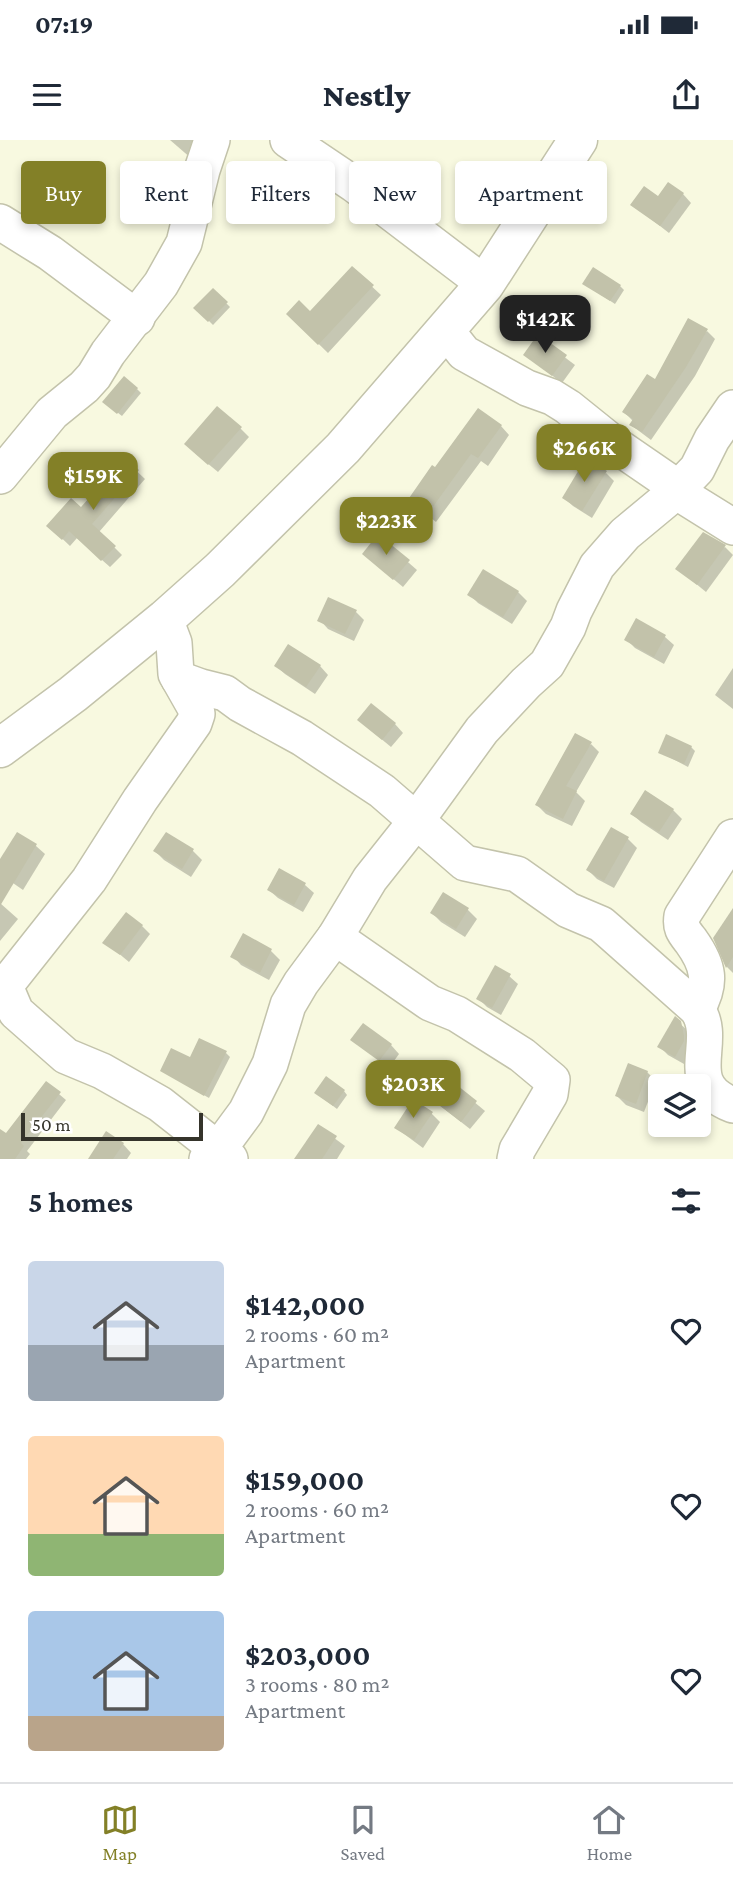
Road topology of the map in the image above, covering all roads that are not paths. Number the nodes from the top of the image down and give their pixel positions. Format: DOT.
graph roads {
  1 [pos="212,140"];
  2 [pos="288,140"];
  3 [pos="578,140"];
  4 [pos="0,222"];
  5 [pos="485,284"];
  6 [pos="137,318"];
  7 [pos="445,329"];
  8 [pos="733,408"];
  9 [pos="0,476"];
  10 [pos="678,488"];
  11 [pos="733,527"];
  12 [pos="165,619"];
  13 [pos="179,679"];
  14 [pos="0,748"];
  15 [pos="416,821"];
  16 [pos="733,837"];
  17 [pos="335,937"];
  18 [pos="5,1003"];
  19 [pos="712,1022"];
  20 [pos="733,1105"];
  21 [pos="218,1156"];
  22 [pos="515,1159"];
  1 -- 6 [label="street"];
  2 -- 5 [label="street"];
  3 -- 5 [label="highway"];
  4 -- 6 [label="street"];
  5 -- 7 [label="highway"];
  6 -- 9 [label="street"];
  7 -- 10 [label="street"];
  7 -- 12 [label="highway"];
  8 -- 10 [label="street"];
  10 -- 11 [label="street"];
  10 -- 15 [label="street"];
  12 -- 13 [label="street"];
  12 -- 14 [label="highway"];
  13 -- 15 [label="street"];
  13 -- 18 [label="street"];
  15 -- 17 [label="street"];
  15 -- 19 [label="street"];
  16 -- 19 [label="street"];
  17 -- 21 [label="street"];
  17 -- 22 [label="street"];
  18 -- 21 [label="street"];
  19 -- 20 [label="street"];
}
